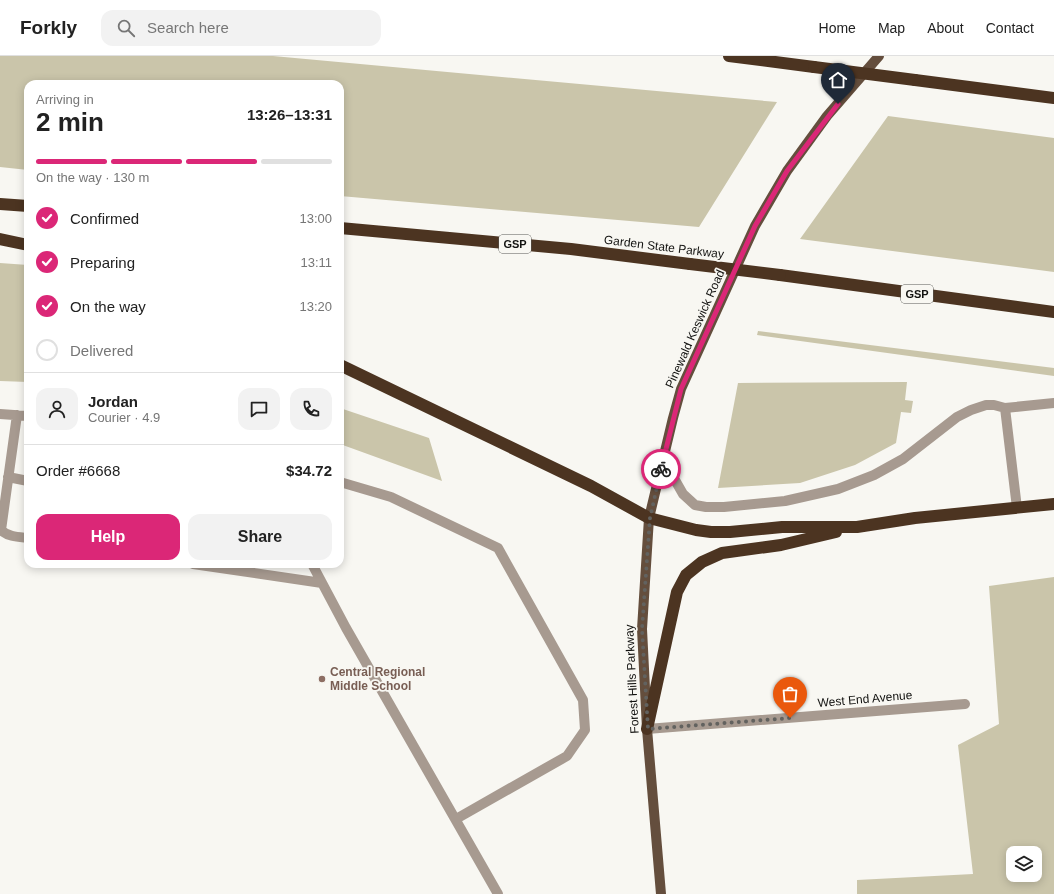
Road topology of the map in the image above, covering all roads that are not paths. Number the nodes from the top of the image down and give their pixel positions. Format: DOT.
graph roads {
  1 [pos="729,56"];
  2 [pos="879,56"];
  3 [pos="1054,98"];
  4 [pos="0,204"];
  5 [pos="24,206"];
  6 [pos="344,228"];
  7 [pos="0,239"];
  8 [pos="24,244"];
  9 [pos="1054,312"];
  10 [pos="344,366"];
  11 [pos="1054,403"];
  12 [pos="1005,408"];
  13 [pos="0,414"];
  14 [pos="17,415"];
  15 [pos="24,416"];
  16 [pos="673,418"];
  17 [pos="663,459"];
  18 [pos="8,477"];
  19 [pos="24,480"];
  20 [pos="344,483"];
  21 [pos="1054,504"];
  22 [pos="1017,508"];
  23 [pos="650,518"];
  24 [pos="858,527"];
  25 [pos="24,537"];
  26 [pos="246,568"];
  27 [pos="314,568"];
  28 [pos="322,584"];
  29 [pos="965,704"];
  30 [pos="648,729"];
  31 [pos="456,819"];
  32 [pos="498,894"];
  33 [pos="661,894"];
  1 -- 3 [label="highway, bridge"];
  2 -- 16 [label="main road, Pinewald Keswick Road"];
  4 -- 5 [label="highway"];
  6 -- 9 [label="highway, Garden State Parkway / GSP, bridge"];
  7 -- 8 [label="highway"];
  10 -- 23 [label="highway"];
  11 -- 12 [label="street"];
  12 -- 17 [label="street"];
  12 -- 22 [label="street"];
  13 -- 14 [label="street"];
  14 -- 15 [label="street"];
  14 -- 18 [label="street"];
  16 -- 17 [label="main road, Forest Hills Parkway"];
  17 -- 23 [label="main road, Forest Hills Parkway"];
  18 -- 19 [label="street"];
  18 -- 25 [label="street"];
  20 -- 31 [label="street"];
  21 -- 22 [label="highway"];
  22 -- 24 [label="highway"];
  23 -- 24 [label="highway"];
  23 -- 30 [label="main road, Forest Hills Parkway"];
  24 -- 30 [label="highway"];
  26 -- 28 [label="street"];
  27 -- 28 [label="street"];
  28 -- 31 [label="street"];
  29 -- 30 [label="street, West End Avenue"];
  30 -- 33 [label="main road, Forest Hills Parkway"];
  31 -- 32 [label="street"];
}
